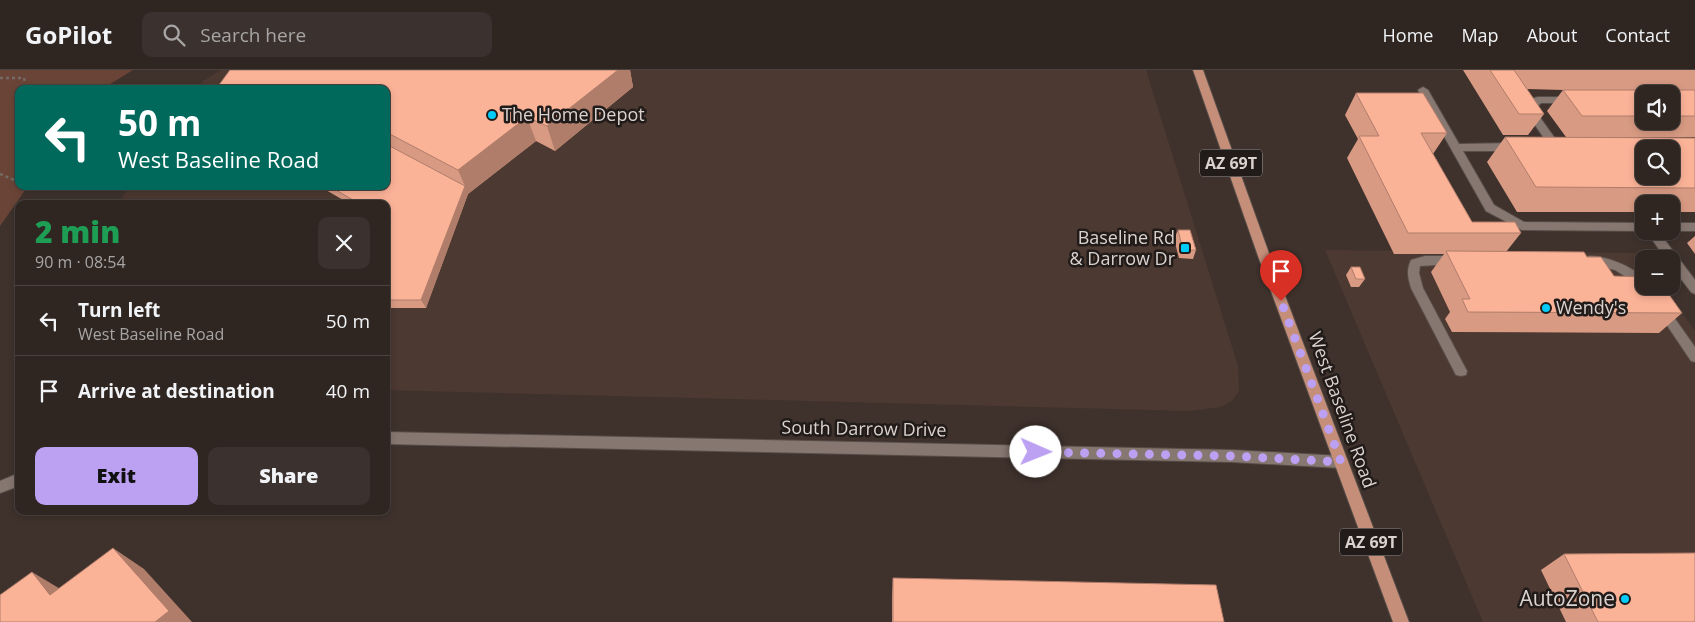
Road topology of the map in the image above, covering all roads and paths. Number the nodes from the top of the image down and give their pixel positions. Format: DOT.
graph roads {
  1 [pos="1198,70"];
  2 [pos="0,78"];
  3 [pos="25,85"];
  4 [pos="1423,90"];
  5 [pos="1586,100"];
  6 [pos="1455,148"];
  7 [pos="0,174"];
  8 [pos="15,180"];
  9 [pos="1635,227"];
  10 [pos="1680,227"];
  11 [pos="1695,227"];
  12 [pos="1659,240"];
  13 [pos="1465,260"];
  14 [pos="1575,260"];
  15 [pos="1635,276"];
  16 [pos="1695,289"];
  17 [pos="1653,295"];
  18 [pos="1695,357"];
  19 [pos="1460,371"];
  20 [pos="390,438"];
  21 [pos="1341,462"];
  22 [pos="15,481"];
  23 [pos="0,487"];
  24 [pos="1401,622"];
  1 -- 21 [label="main road, West Baseline Road / AZ 69T"];
  2 -- 3 [label="path"];
  4 -- 6 [label="street"];
  5 -- 6 [label="street"];
  6 -- 9 [label="street"];
  7 -- 8 [label="path"];
  10 -- 11 [label="street"];
  12 -- 16 [label="street"];
  13 -- 19 [label="street"];
  14 -- 15 [label="street"];
  17 -- 18 [label="street"];
  20 -- 21 [label="street, South Darrow Drive"];
  21 -- 24 [label="main road, West Baseline Road / AZ 69T"];
  22 -- 23 [label="street"];
}
